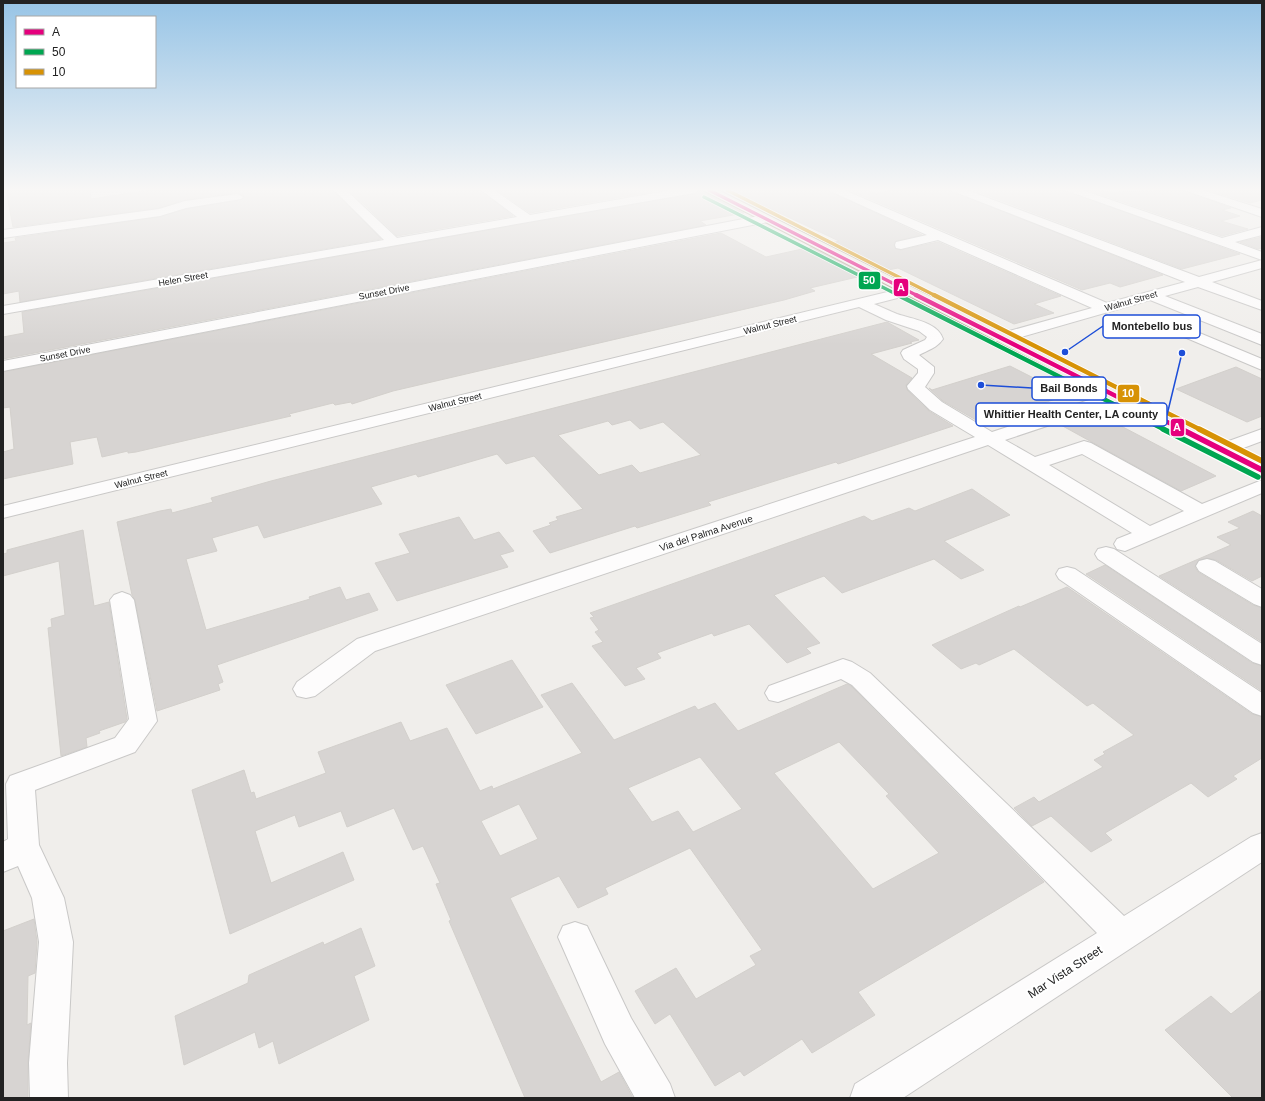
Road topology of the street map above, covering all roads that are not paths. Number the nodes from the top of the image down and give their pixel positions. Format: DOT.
graph roads {
  1 [pos="398,241"];
  2 [pos="648,241"];
  3 [pos="808,241"];
  4 [pos="916,241"];
  5 [pos="951,241"];
  6 [pos="1090,241"];
  7 [pos="394,242"];
  8 [pos="1221,242"];
  9 [pos="901,245"];
  10 [pos="1262,256"];
  11 [pos="1262,264"];
  12 [pos="1197,282"];
  13 [pos="908,292"];
  14 [pos="1149,295"];
  15 [pos="861,303"];
  16 [pos="1214,306"];
  17 [pos="1262,306"];
  18 [pos="1105,308"];
  19 [pos="3,310"];
  20 [pos="1193,313"];
  21 [pos="1001,338"];
  22 [pos="1262,340"];
  23 [pos="1262,365"];
  24 [pos="3,366"];
  25 [pos="1116,397"];
  26 [pos="1262,435"];
  27 [pos="991,438"];
  28 [pos="1222,450"];
  29 [pos="1034,464"];
  30 [pos="1262,470"];
  31 [pos="1262,486"];
  32 [pos="3,512"];
  33 [pos="1201,512"];
  34 [pos="1149,534"];
  35 [pos="1207,566"];
  36 [pos="1067,574"];
  37 [pos="1262,599"];
  38 [pos="122,600"];
  39 [pos="1262,656"];
  40 [pos="306,689"];
  41 [pos="778,693"];
  42 [pos="1262,706"];
  43 [pos="12,787"];
  44 [pos="1262,846"];
  45 [pos="14,852"];
  46 [pos="1122,936"];
  47 [pos="575,937"];
  48 [pos="49,1098"];
  49 [pos="656,1098"];
  50 [pos="869,1098"];
  1 -- 7 [label="street, Helen Street"];
  2 -- 24 [label="street, Sunset Drive"];
  3 -- 13 [label="main road"];
  4 -- 9 [label="street"];
  5 -- 18 [label="street"];
  6 -- 12 [label="street"];
  7 -- 19 [label="street, Helen Street"];
  8 -- 10 [label="street"];
  11 -- 12 [label="street, Walnut Street"];
  12 -- 14 [label="street, Walnut Street"];
  12 -- 17 [label="street"];
  13 -- 15 [label="street, Walnut Street"];
  13 -- 21 [label="main road"];
  14 -- 18 [label="street, Walnut Street"];
  14 -- 20 [label="street"];
  15 -- 27 [label="street"];
  15 -- 32 [label="street, Walnut Street"];
  16 -- 20 [label="street"];
  18 -- 21 [label="street, Walnut Street"];
  20 -- 22 [label="street"];
  20 -- 23 [label="street"];
  21 -- 25 [label="main road"];
  25 -- 27 [label="street, Via del Palma Avenue"];
  25 -- 28 [label="main road"];
  26 -- 28 [label="street"];
  27 -- 29 [label="street"];
  27 -- 40 [label="street, Via del Palma Avenue"];
  28 -- 30 [label="main road"];
  29 -- 33 [label="street"];
  29 -- 34 [label="street"];
  31 -- 33 [label="street"];
  33 -- 34 [label="street"];
  34 -- 39 [label="street"];
  35 -- 37 [label="street"];
  36 -- 42 [label="street"];
  38 -- 43 [label="street"];
  41 -- 46 [label="street"];
  43 -- 45 [label="street"];
  44 -- 46 [label="street, Mar Vista Street"];
  45 -- 48 [label="street"];
  46 -- 50 [label="street, Mar Vista Street"];
  47 -- 49 [label="street"];
}
